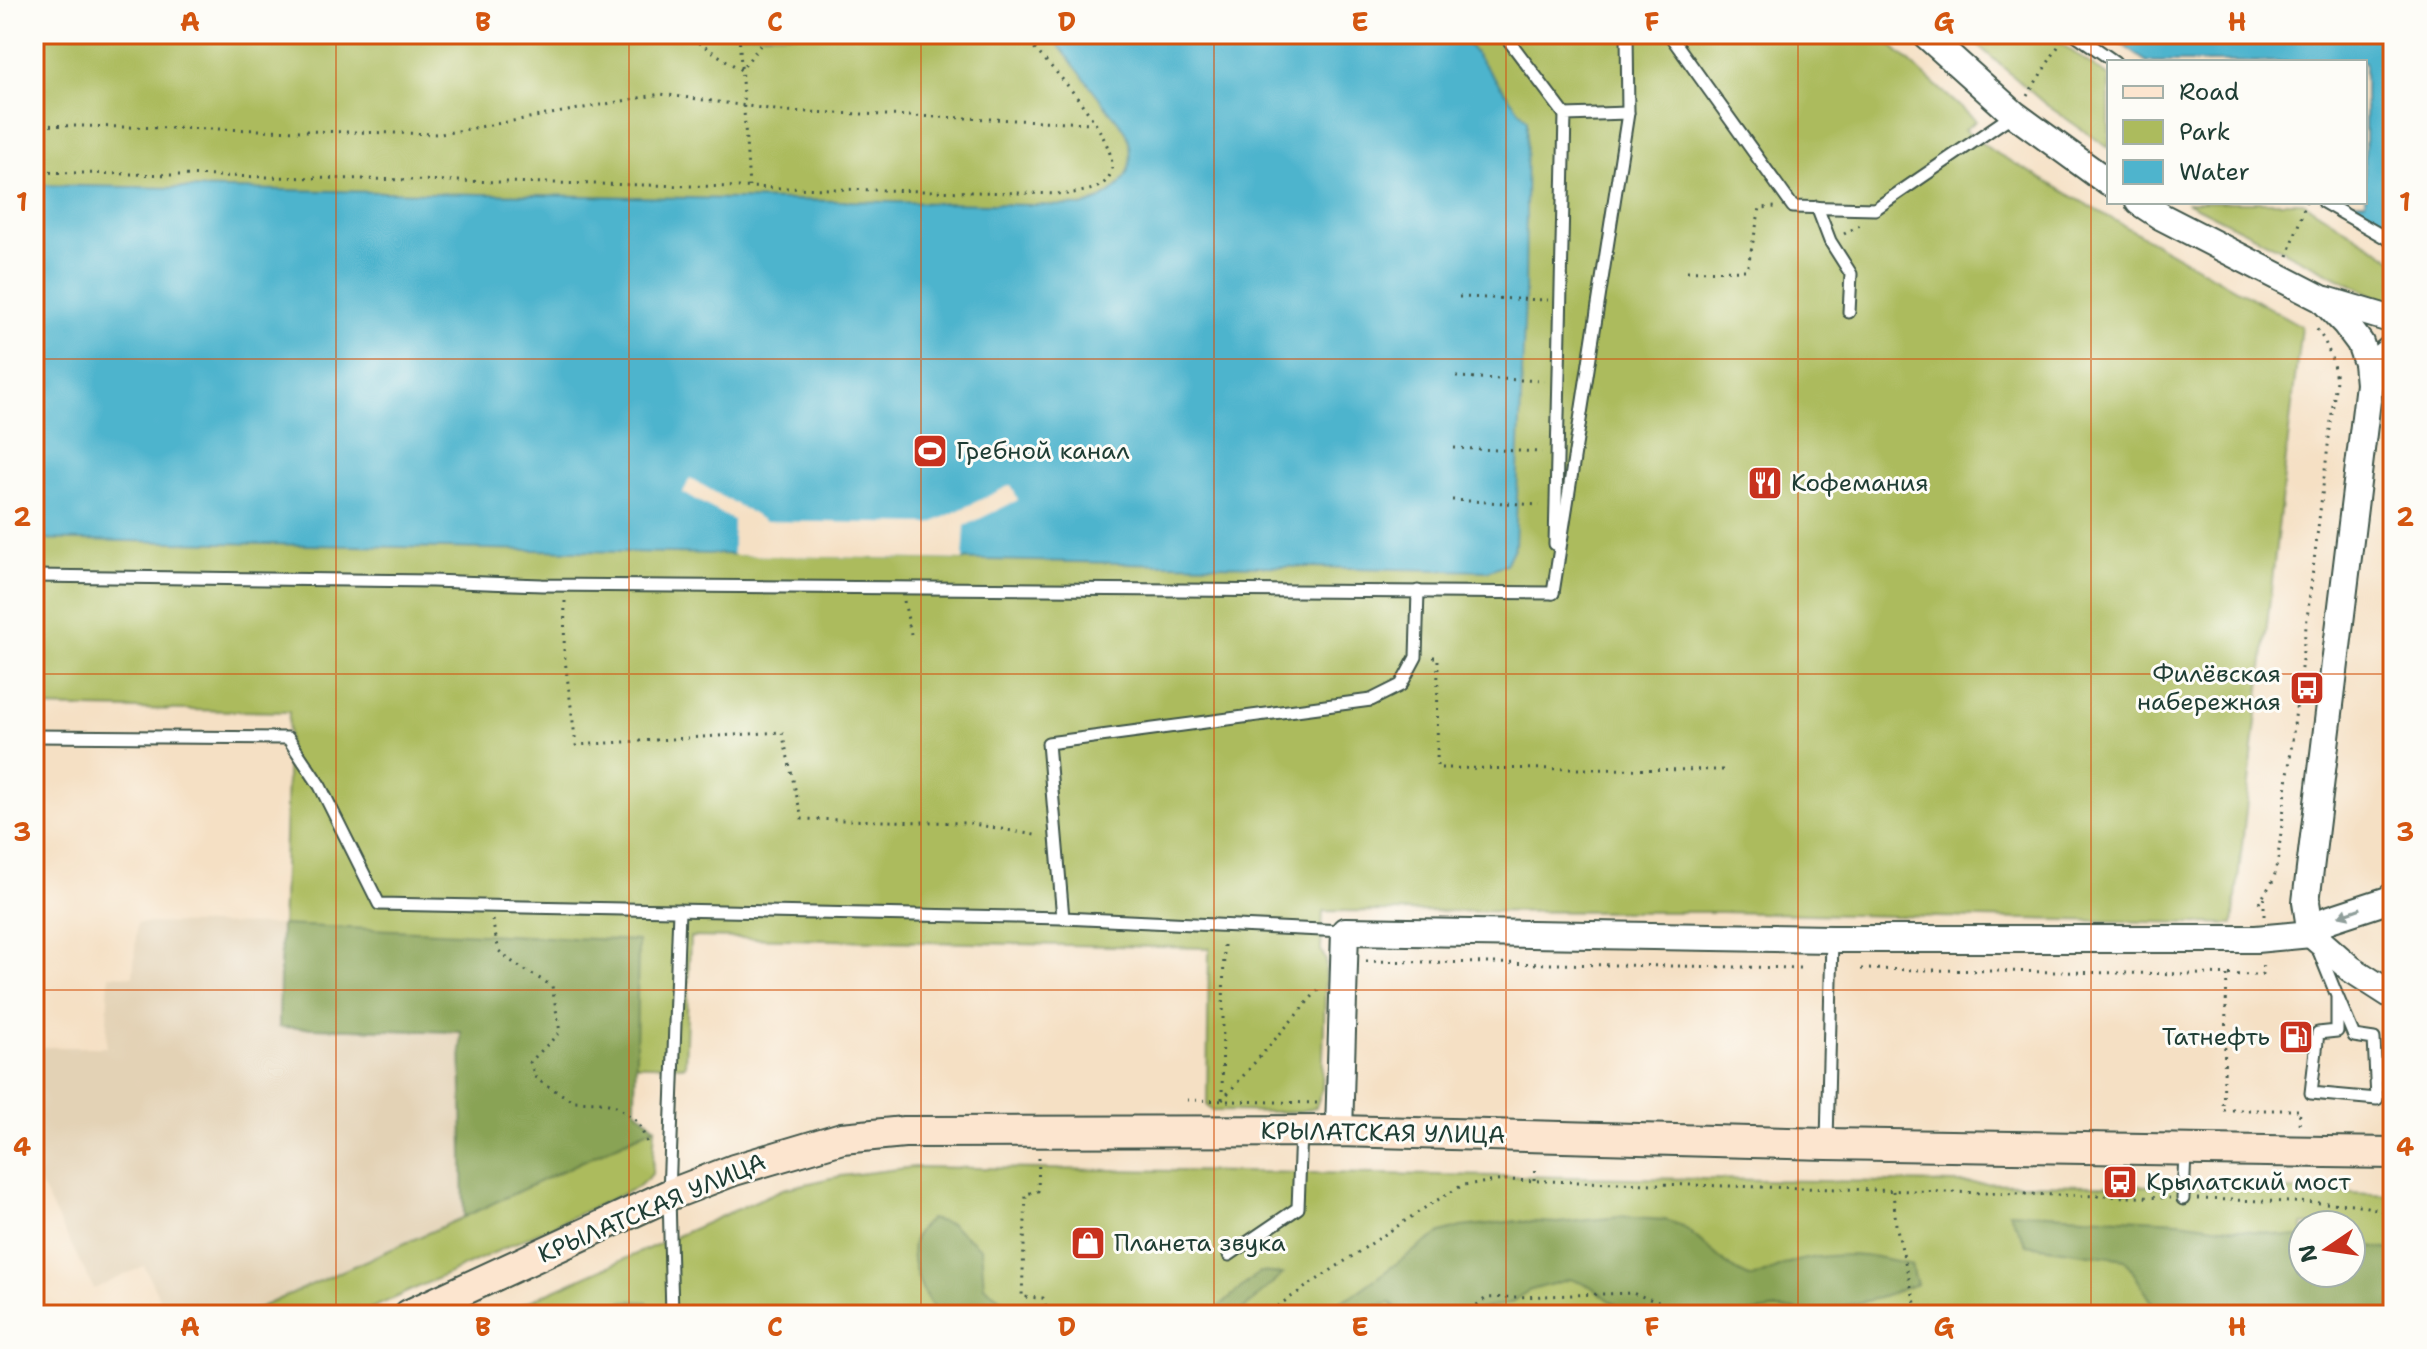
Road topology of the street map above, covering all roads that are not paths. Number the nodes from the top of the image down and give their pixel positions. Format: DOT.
graph roads {
  1 [pos="1504,34"];
  2 [pos="1627,34"];
  3 [pos="1669,34"];
  4 [pos="1925,34"];
  5 [pos="2075,34"];
  6 [pos="2112,60"];
  7 [pos="2020,105"];
  8 [pos="1628,113"];
  9 [pos="1565,115"];
  10 [pos="2107,181"];
  11 [pos="2142,204"];
  12 [pos="2326,204"];
  13 [pos="1817,207"];
  14 [pos="2393,242"];
  15 [pos="2316,310"];
  16 [pos="1849,312"];
  17 [pos="2393,320"];
  18 [pos="2393,347"];
  19 [pos="2369,384"];
  20 [pos="34,576"];
  21 [pos="1418,591"];
  22 [pos="1553,593"];
  23 [pos="34,736"];
  24 [pos="2393,896"];
  25 [pos="679,910"];
  26 [pos="1063,918"];
  27 [pos="1345,931"];
  28 [pos="2311,934"];
  29 [pos="1832,939"];
  30 [pos="2337,996"];
  31 [pos="2393,996"];
  32 [pos="1340,1118"];
  33 [pos="1301,1131"];
  34 [pos="1827,1144"];
  35 [pos="2185,1148"];
  36 [pos="2393,1153"];
  37 [pos="669,1195"];
  38 [pos="2183,1199"];
  39 [pos="1229,1255"];
  40 [pos="409,1315"];
  41 [pos="672,1315"];
  1 -- 9 [label="lane"];
  2 -- 8 [label="lane"];
  3 -- 13 [label="lane"];
  4 -- 7 [label="street"];
  5 -- 6 [label="lane"];
  7 -- 10 [label="street"];
  7 -- 13 [label="lane"];
  8 -- 9 [label="lane"];
  8 -- 22 [label="lane"];
  9 -- 22 [label="lane"];
  11 -- 15 [label="street"];
  12 -- 14 [label="lane"];
  13 -- 16 [label="lane"];
  15 -- 17 [label="street"];
  15 -- 19 [label="street"];
  18 -- 19 [label="street"];
  19 -- 28 [label="street"];
  20 -- 21 [label="lane"];
  21 -- 22 [label="lane"];
  21 -- 26 [label="lane"];
  23 -- 25 [label="lane"];
  24 -- 28 [label="street, one-way"];
  25 -- 26 [label="lane"];
  25 -- 37 [label="lane"];
  26 -- 27 [label="lane"];
  27 -- 29 [label="street"];
  27 -- 32 [label="street"];
  28 -- 29 [label="street"];
  28 -- 30 [label="lane"];
  28 -- 31 [label="street"];
  29 -- 34 [label="lane"];
  30 -- 30 [label="lane"];
  32 -- 33 [label="main road, КРЫЛАТСКАЯ УЛИЦА"];
  32 -- 34 [label="main road, КРЫЛАТСКАЯ УЛИЦА"];
  33 -- 37 [label="main road, КРЫЛАТСКАЯ УЛИЦА"];
  33 -- 39 [label="lane"];
  34 -- 35 [label="main road, КРЫЛАТСКАЯ УЛИЦА"];
  35 -- 36 [label="main road, КРЫЛАТСКАЯ УЛИЦА"];
  35 -- 38 [label="lane"];
  37 -- 40 [label="main road, КРЫЛАТСКАЯ УЛИЦА"];
  37 -- 41 [label="lane"];
}
